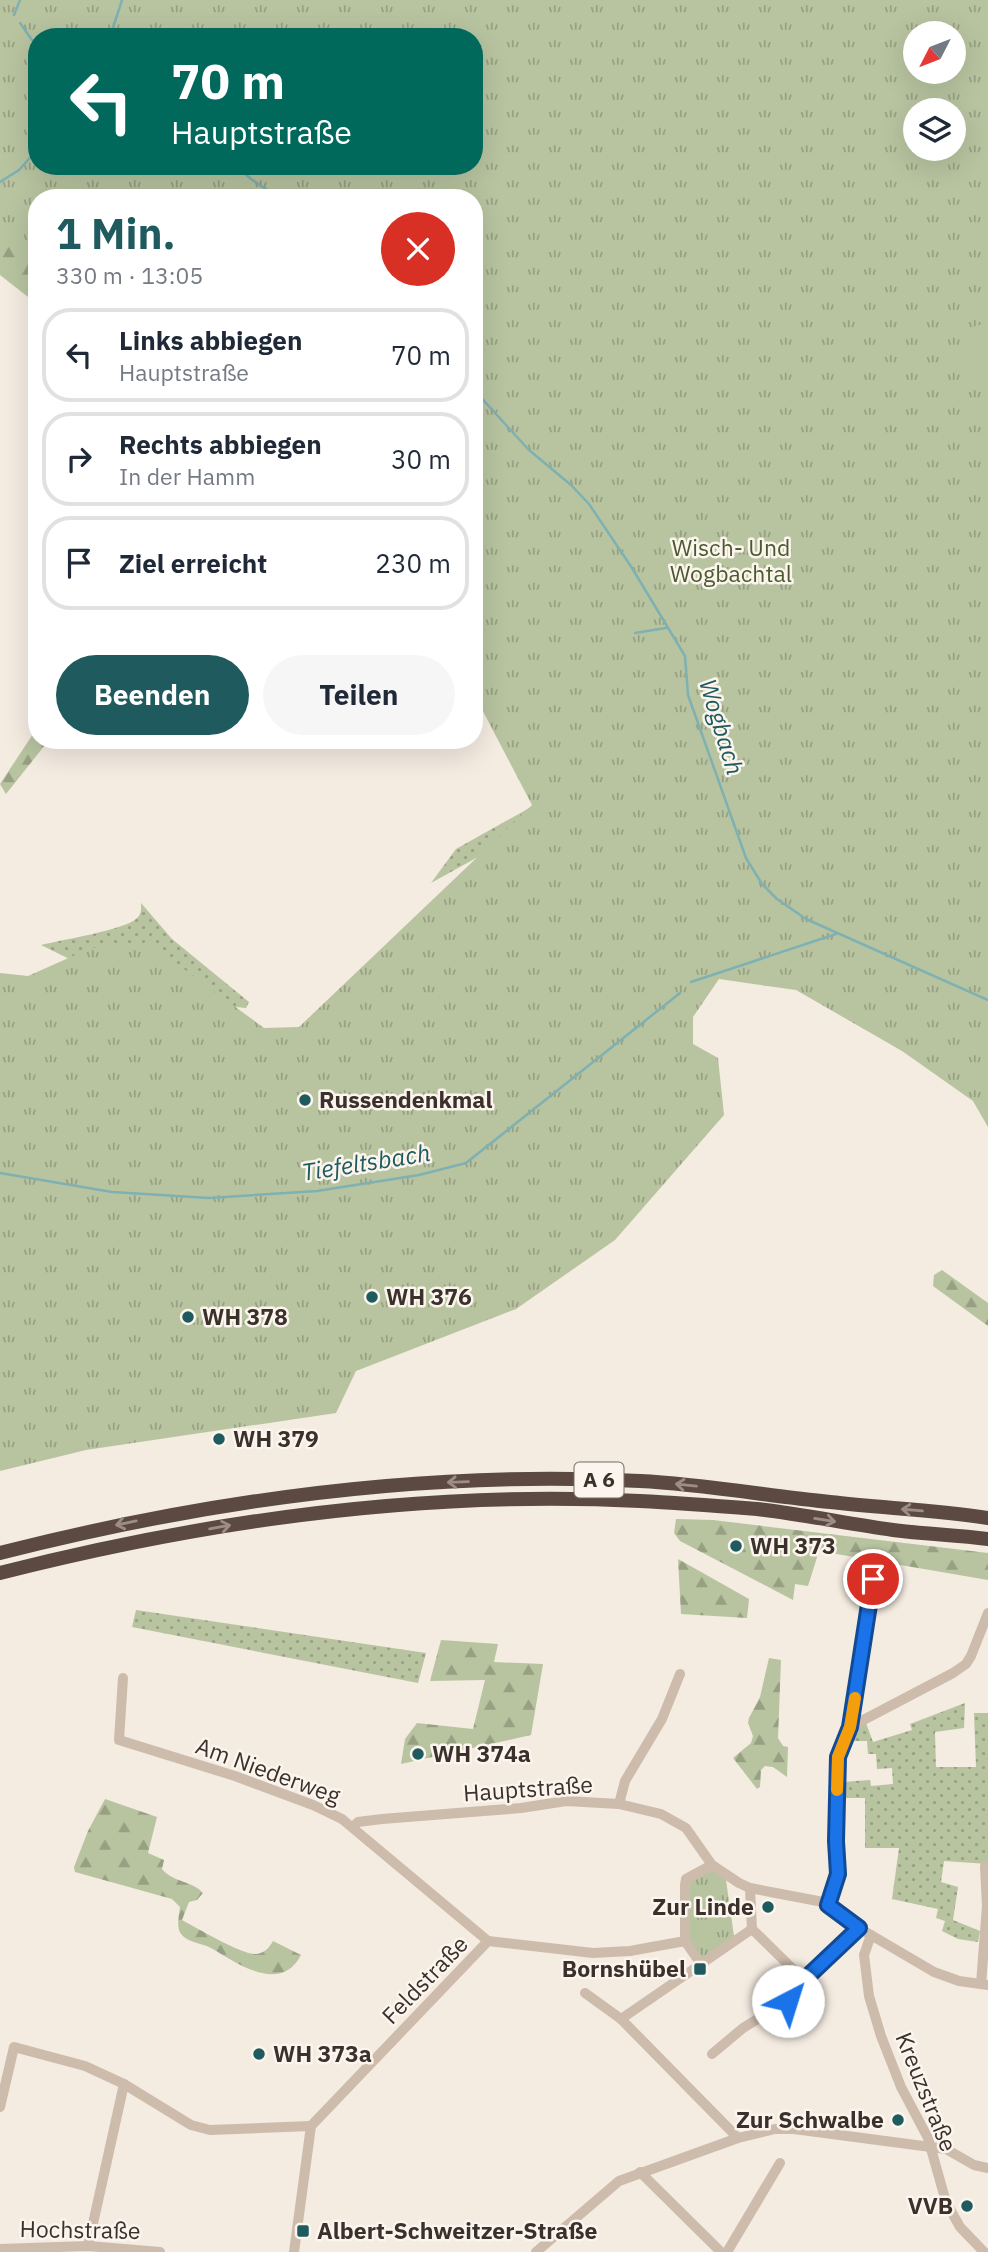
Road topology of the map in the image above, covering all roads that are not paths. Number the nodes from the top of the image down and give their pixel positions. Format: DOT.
graph roads {
  1 [pos="984,1517"];
  2 [pos="982,1538"];
  3 [pos="0,1553"];
  4 [pos="0,1573"];
  5 [pos="873,1579"];
  6 [pos="988,1613"];
  7 [pos="680,1674"];
  8 [pos="123,1678"];
  9 [pos="850,1727"];
  10 [pos="619,1804"];
  11 [pos="353,1827"];
  12 [pos="712,1865"];
  13 [pos="985,1866"];
  14 [pos="750,1888"];
  15 [pos="828,1905"];
  16 [pos="859,1928"];
  17 [pos="752,1929"];
  18 [pos="870,1935"];
  19 [pos="488,1941"];
  20 [pos="685,1941"];
  21 [pos="701,1964"];
  22 [pos="804,1980"];
  23 [pos="985,1985"];
  24 [pos="585,1993"];
  25 [pos="621,2019"];
  26 [pos="712,2054"];
  27 [pos="124,2084"];
  28 [pos="0,2107"];
  29 [pos="311,2126"];
  30 [pos="738,2138"];
  31 [pos="930,2148"];
  32 [pos="779,2163"];
  33 [pos="988,2168"];
  34 [pos="640,2172"];
  35 [pos="88,2246"];
  36 [pos="0,2249"];
  37 [pos="160,2252"];
  38 [pos="294,2252"];
  39 [pos="537,2252"];
  40 [pos="720,2252"];
  41 [pos="727,2252"];
  42 [pos="984,2252"];
  1 -- 3 [label="highway, A 6, one-way"];
  4 -- 2 [label="highway, A 6, one-way"];
  5 -- 9 [label="street"];
  6 -- 9 [label="street"];
  7 -- 10 [label="street"];
  8 -- 11 [label="street, Am Niederweg"];
  9 -- 15 [label="street"];
  10 -- 11 [label="street, Hauptstraße"];
  10 -- 12 [label="street, Hauptstraße"];
  11 -- 19 [label="street, Am Niederweg"];
  12 -- 14 [label="street, Hauptstraße"];
  12 -- 20 [label="street"];
  13 -- 23 [label="street"];
  14 -- 15 [label="street, Hauptstraße"];
  14 -- 17 [label="street"];
  15 -- 16 [label="street, Hauptstraße"];
  16 -- 18 [label="street, Hauptstraße"];
  16 -- 22 [label="street"];
  17 -- 21 [label="street"];
  17 -- 22 [label="street"];
  18 -- 23 [label="street, Hauptstraße"];
  18 -- 31 [label="street, Kreuzstraße"];
  19 -- 20 [label="street, Feldstraße"];
  19 -- 29 [label="street, Feldstraße"];
  20 -- 21 [label="street"];
  21 -- 25 [label="street"];
  22 -- 26 [label="street"];
  24 -- 25 [label="street"];
  25 -- 30 [label="street"];
  27 -- 28 [label="street"];
  27 -- 29 [label="street"];
  27 -- 35 [label="street"];
  29 -- 38 [label="street"];
  30 -- 31 [label="street"];
  30 -- 34 [label="street"];
  31 -- 33 [label="street"];
  31 -- 42 [label="street, Kreuzstraße"];
  32 -- 41 [label="street"];
  34 -- 39 [label="street"];
  34 -- 40 [label="street"];
  35 -- 36 [label="street, Hochstraße"];
  35 -- 37 [label="street, Hochstraße"];
}
